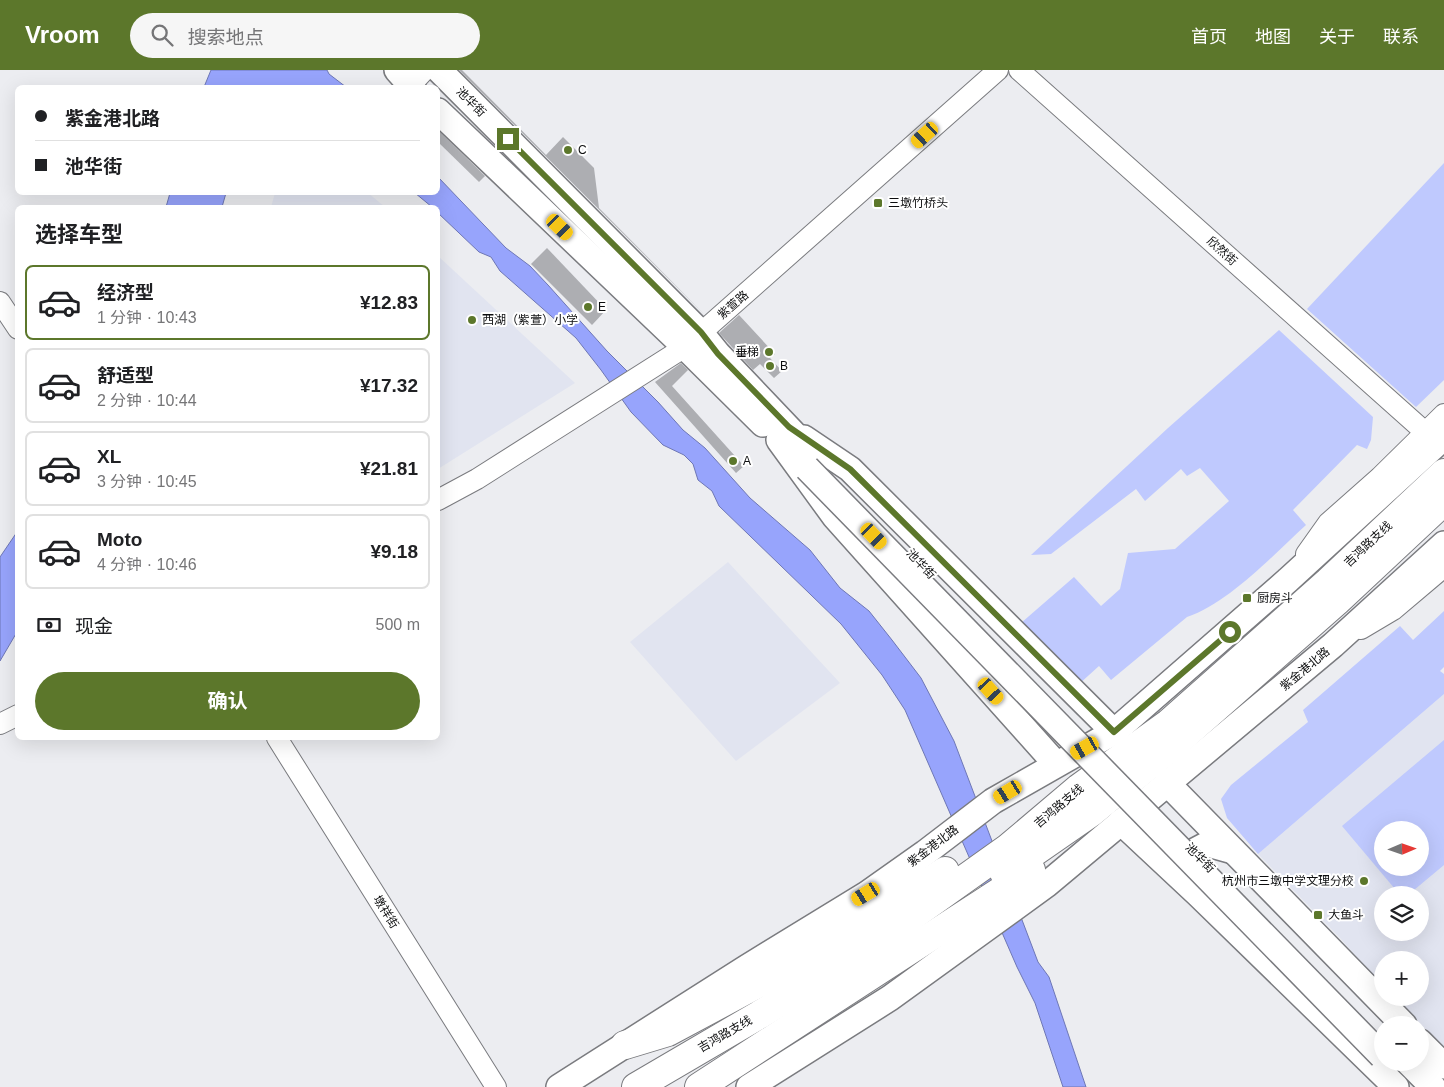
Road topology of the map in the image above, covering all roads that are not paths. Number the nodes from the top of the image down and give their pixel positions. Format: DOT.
graph roads {
  1 [pos="439,70"];
  2 [pos="998,70"];
  3 [pos="1019,70"];
  4 [pos="440,112"];
  5 [pos="0,302"];
  6 [pos="15,324"];
  7 [pos="693,340"];
  8 [pos="1444,414"];
  9 [pos="784,434"];
  10 [pos="1434,435"];
  11 [pos="811,462"];
  12 [pos="1444,473"];
  13 [pos="440,499"];
  14 [pos="1444,502"];
  15 [pos="1444,544"];
  16 [pos="1444,567"];
  17 [pos="1333,645"];
  18 [pos="15,717"];
  19 [pos="0,724"];
  20 [pos="1114,732"];
  21 [pos="278,740"];
  22 [pos="1056,764"];
  23 [pos="1167,783"];
  24 [pos="1121,822"];
  25 [pos="1233,851"];
  26 [pos="1016,863"];
  27 [pos="1198,894"];
  28 [pos="964,900"];
  29 [pos="1395,1016"];
  30 [pos="1374,1029"];
  31 [pos="625,1045"];
  32 [pos="1374,1048"];
  33 [pos="1429,1051"];
  34 [pos="703,1066"];
  35 [pos="1444,1066"];
  36 [pos="1398,1071"];
  37 [pos="1417,1071"];
  38 [pos="496,1087"];
  39 [pos="559,1087"];
  40 [pos="636,1087"];
  41 [pos="667,1087"];
  42 [pos="749,1087"];
  43 [pos="1396,1087"];
  44 [pos="1413,1087"];
  45 [pos="1433,1087"];
  1 -- 7 [label="main road, 池华街"];
  2 -- 7 [label="street, 紫萱路"];
  3 -- 10 [label="street, 欣然街"];
  4 -- 7 [label="main road, 池华街"];
  5 -- 6 [label="street"];
  7 -- 9 [label="main road, 池华街"];
  7 -- 13 [label="street, 紫萱路"];
  8 -- 10 [label="street, 紫金港北路"];
  9 -- 11 [label="main road, 池华街"];
  9 -- 20 [label="main road"];
  9 -- 22 [label="main road"];
  10 -- 20 [label="main road, 紫金港北路"];
  11 -- 30 [label="main road, 池华街"];
  11 -- 32 [label="main road, 池华街, bridge"];
  12 -- 26 [label="highway, 吉鸿路支线"];
  14 -- 26 [label="highway, 吉鸿路支线"];
  15 -- 17 [label="main road, 紫金港北路"];
  16 -- 17 [label="street, 紫金港北路"];
  17 -- 23 [label="main road, 紫金港北路"];
  18 -- 19 [label="street"];
  20 -- 22 [label="main road, 紫金港北路"];
  21 -- 38 [label="street, 墩祥街"];
  22 -- 31 [label="main road, 紫金港北路"];
  23 -- 24 [label="main road, 紫金港北路"];
  23 -- 25 [label="main road"];
  24 -- 26 [label="main road, 紫金港北路"];
  24 -- 27 [label="main road"];
  25 -- 27 [label="main road"];
  25 -- 29 [label="main road"];
  26 -- 28 [label="highway, 吉鸿路支线"];
  26 -- 28 [label="main road, 紫金港北路"];
  27 -- 43 [label="main road"];
  28 -- 31 [label="highway"];
  28 -- 34 [label="highway, 吉鸿路支线"];
  28 -- 42 [label="main road, 紫金港北路"];
  31 -- 39 [label="main road, 紫金港北路"];
  33 -- 35 [label="main road"];
  34 -- 40 [label="highway, 吉鸿路支线"];
  34 -- 41 [label="highway, 吉鸿路支线"];
  36 -- 44 [label="main road"];
  37 -- 45 [label="main road"];
}
